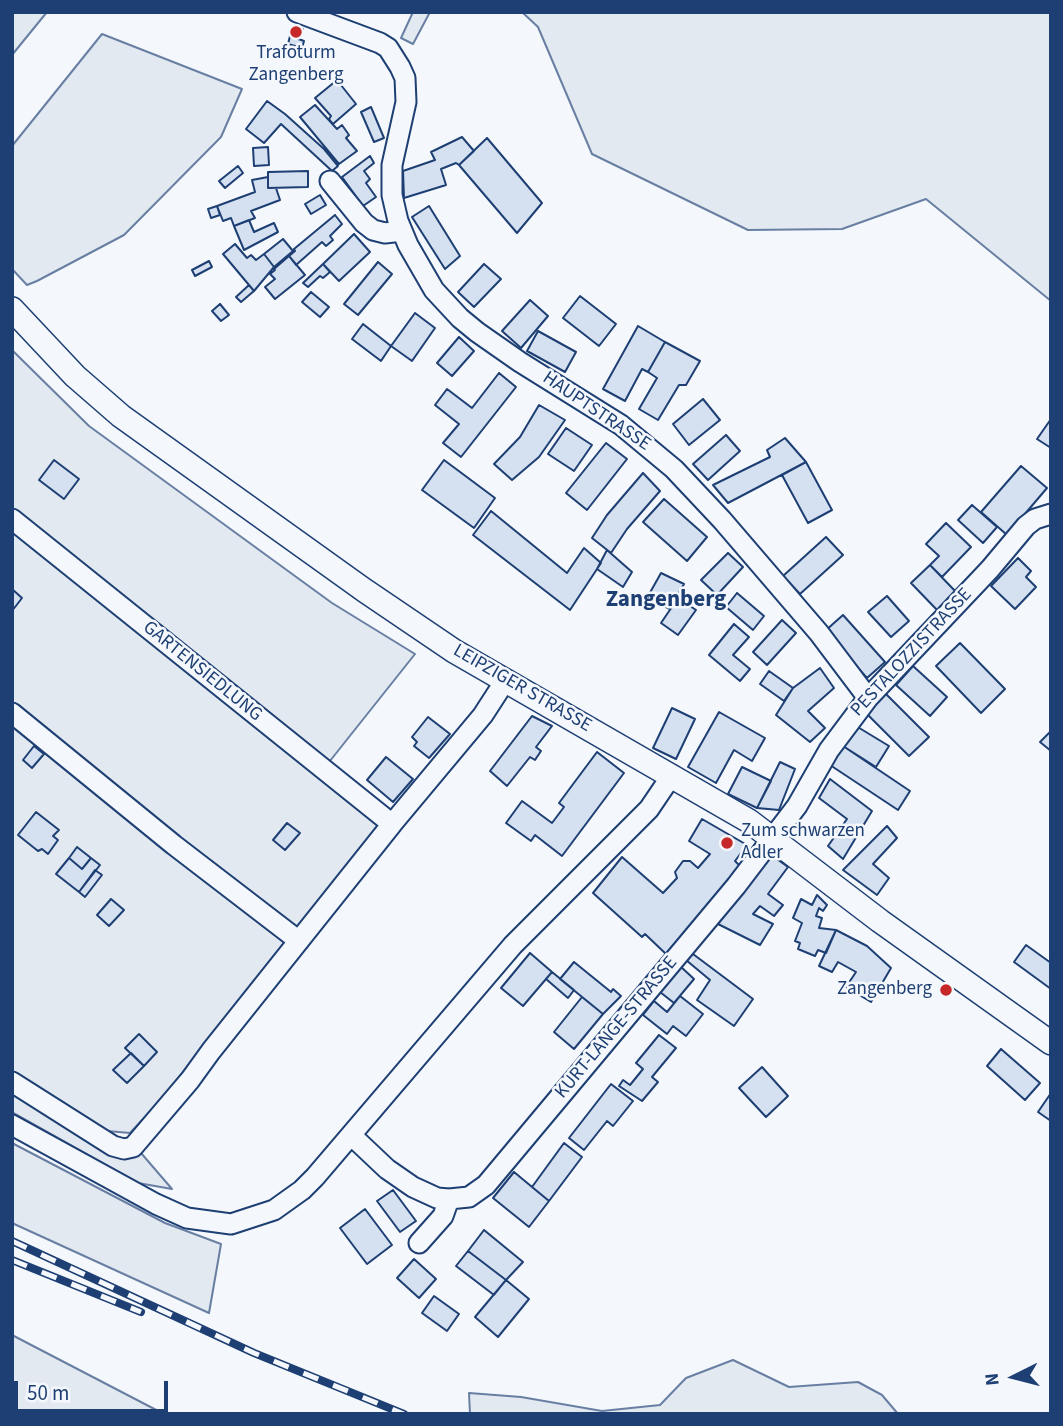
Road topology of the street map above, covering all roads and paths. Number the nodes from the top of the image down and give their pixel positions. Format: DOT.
graph roads {
  1 [pos="297,12"];
  2 [pos="330,181"];
  3 [pos="402,231"];
  4 [pos="12,309"];
  5 [pos="1047,514"];
  6 [pos="12,519"];
  7 [pos="505,681"];
  8 [pos="868,698"];
  9 [pos="12,713"];
  10 [pos="672,775"];
  11 [pos="392,824"];
  12 [pos="774,838"];
  13 [pos="299,941"];
  14 [pos="1051,1043"];
  15 [pos="12,1082"];
  16 [pos="12,1125"];
  17 [pos="351,1135"];
  18 [pos="449,1199"];
  19 [pos="419,1243"];
  1 -- 3 [label="street, HAUPTSTRASSE"];
  2 -- 3 [label="street"];
  3 -- 8 [label="street, HAUPTSTRASSE"];
  4 -- 7 [label="street, LEIPZIGER STRASSE"];
  5 -- 8 [label="street, PESTALOZZISTRASSE"];
  6 -- 11 [label="street, GARTENSIEDLUNG"];
  7 -- 10 [label="street, LEIPZIGER STRASSE"];
  7 -- 11 [label="street"];
  8 -- 12 [label="street, PESTALOZZISTRASSE"];
  9 -- 13 [label="street"];
  10 -- 12 [label="street, LEIPZIGER STRASSE"];
  10 -- 17 [label="street"];
  11 -- 13 [label="street"];
  12 -- 14 [label="street, LEIPZIGER STRASSE"];
  12 -- 18 [label="street, KURT-LANGE-STRASSE"];
  13 -- 15 [label="street"];
  16 -- 17 [label="street"];
  17 -- 18 [label="street"];
  18 -- 19 [label="street"];
}
